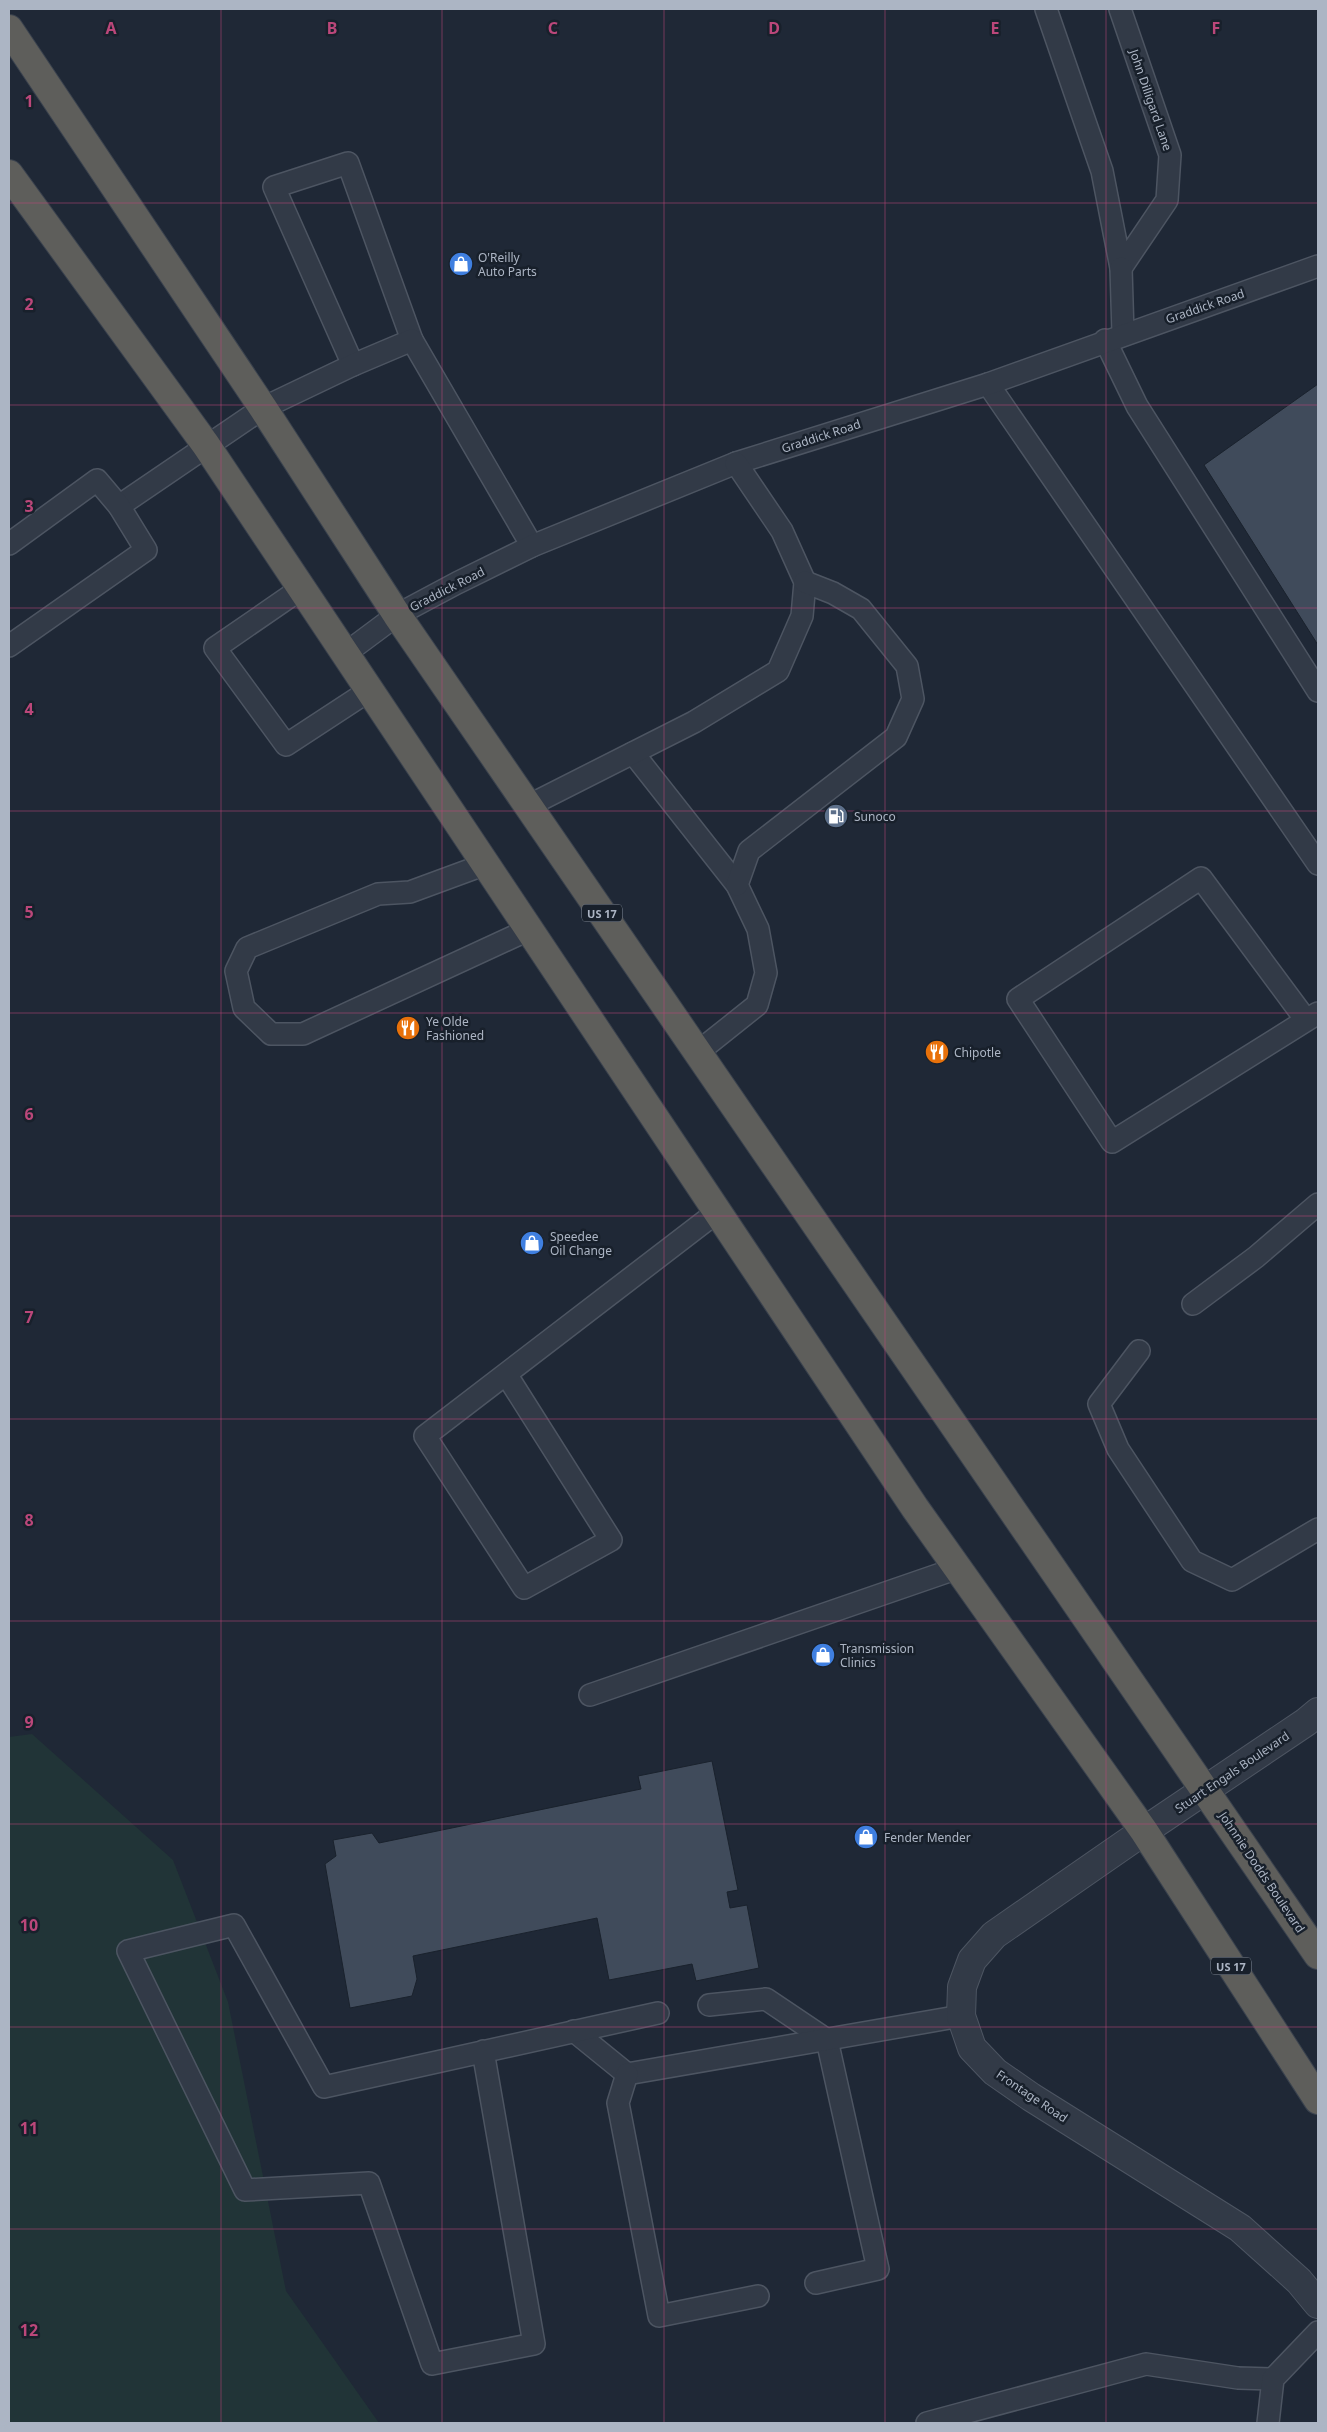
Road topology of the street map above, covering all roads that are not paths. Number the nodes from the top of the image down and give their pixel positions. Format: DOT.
graph roads {
  1 [pos="1046,9"];
  2 [pos="1120,9"];
  3 [pos="9,29"];
  4 [pos="9,174"];
  5 [pos="1318,266"];
  6 [pos="1120,268"];
  7 [pos="1114,337"];
  8 [pos="412,340"];
  9 [pos="353,365"];
  10 [pos="988,384"];
  11 [pos="263,408"];
  12 [pos="206,445"];
  13 [pos="736,463"];
  14 [pos="120,506"];
  15 [pos="9,544"];
  16 [pos="532,546"];
  17 [pos="805,582"];
  18 [pos="302,588"];
  19 [pos="397,615"];
  20 [pos="9,646"];
  21 [pos="346,653"];
  22 [pos="370,690"];
  23 [pos="1318,691"];
  24 [pos="632,753"];
  25 [pos="528,806"];
  26 [pos="1312,843"];
  27 [pos="486,864"];
  28 [pos="1318,864"];
  29 [pos="737,885"];
  30 [pos="530,929"];
  31 [pos="1312,1016"];
  32 [pos="698,1052"];
  33 [pos="1318,1204"];
  34 [pos="717,1212"];
  35 [pos="1193,1304"];
  36 [pos="1139,1351"];
  37 [pos="506,1374"];
  38 [pos="1318,1529"];
  39 [pos="958,1568"];
  40 [pos="590,1694"];
  41 [pos="1318,1712"];
  42 [pos="1205,1789"];
  43 [pos="1144,1831"];
  44 [pos="1318,1955"];
  45 [pos="709,2005"];
  46 [pos="658,2013"];
  47 [pos="962,2016"];
  48 [pos="574,2031"];
  49 [pos="827,2040"];
  50 [pos="483,2052"];
  51 [pos="627,2074"];
  52 [pos="1318,2100"];
  53 [pos="816,2283"];
  54 [pos="758,2296"];
  55 [pos="1318,2304"];
  56 [pos="1318,2332"];
  57 [pos="1273,2379"];
  58 [pos="927,2423"];
  59 [pos="1268,2423"];
  1 -- 6 [label="lane"];
  2 -- 6 [label="lane, John Dilligard Lane"];
  3 -- 11 [label="highway, US 17"];
  4 -- 12 [label="highway, US 17"];
  5 -- 7 [label="lane, Graddick Road"];
  6 -- 7 [label="lane"];
  7 -- 10 [label="lane, Graddick Road"];
  7 -- 23 [label="lane"];
  8 -- 9 [label="lane"];
  8 -- 9 [label="lane"];
  8 -- 16 [label="lane"];
  9 -- 11 [label="lane"];
  10 -- 13 [label="lane, Graddick Road"];
  10 -- 26 [label="lane"];
  11 -- 12 [label="lane"];
  11 -- 19 [label="highway, US 17"];
  12 -- 14 [label="lane"];
  12 -- 18 [label="highway, US 17"];
  13 -- 16 [label="lane, Graddick Road"];
  13 -- 17 [label="lane"];
  14 -- 15 [label="lane"];
  14 -- 20 [label="lane"];
  16 -- 19 [label="lane, Graddick Road"];
  17 -- 24 [label="lane"];
  17 -- 29 [label="lane"];
  18 -- 21 [label="highway, US 17"];
  18 -- 22 [label="lane"];
  19 -- 21 [label="lane, Graddick Road"];
  19 -- 25 [label="highway, US 17"];
  21 -- 22 [label="highway, US 17"];
  22 -- 27 [label="highway, US 17"];
  24 -- 25 [label="lane"];
  24 -- 29 [label="lane"];
  25 -- 32 [label="highway, US 17"];
  26 -- 28 [label="lane"];
  27 -- 30 [label="highway, US 17"];
  27 -- 30 [label="lane"];
  29 -- 32 [label="lane"];
  30 -- 34 [label="highway, US 17"];
  31 -- 31 [label="lane"];
  32 -- 42 [label="highway, US 17"];
  33 -- 35 [label="lane"];
  34 -- 37 [label="lane"];
  34 -- 39 [label="highway, US 17"];
  36 -- 38 [label="lane"];
  37 -- 37 [label="lane"];
  39 -- 40 [label="lane"];
  39 -- 43 [label="highway, US 17"];
  41 -- 42 [label="street, Stuart Engals Boulevard"];
  42 -- 43 [label="street, Stuart Engals Boulevard"];
  42 -- 44 [label="highway, Johnnie Dodds Boulevard / US 17"];
  43 -- 47 [label="street, Frontage Road"];
  43 -- 52 [label="highway, US 17"];
  45 -- 49 [label="lane"];
  46 -- 48 [label="lane"];
  47 -- 49 [label="lane"];
  47 -- 55 [label="street, Frontage Road"];
  48 -- 50 [label="lane"];
  48 -- 51 [label="lane"];
  49 -- 51 [label="lane"];
  49 -- 53 [label="lane"];
  50 -- 50 [label="lane"];
  51 -- 54 [label="lane"];
  56 -- 57 [label="lane"];
  57 -- 58 [label="lane"];
  57 -- 59 [label="lane"];
}
